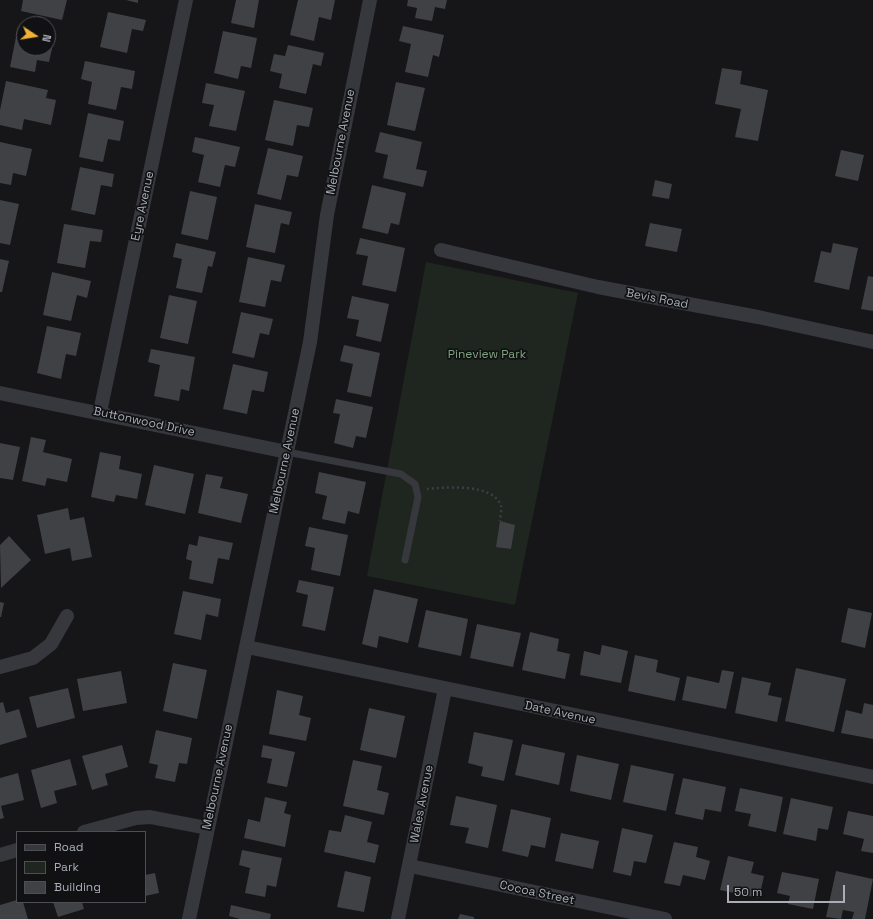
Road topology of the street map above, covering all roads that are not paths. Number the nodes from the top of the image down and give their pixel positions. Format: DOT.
graph roads {
  1 [pos="186,0"];
  2 [pos="370,0"];
  3 [pos="441,250"];
  4 [pos="873,342"];
  5 [pos="0,393"];
  6 [pos="100,412"];
  7 [pos="287,452"];
  8 [pos="405,560"];
  9 [pos="67,616"];
  10 [pos="247,647"];
  11 [pos="0,667"];
  12 [pos="445,690"];
  13 [pos="873,777"];
  14 [pos="207,828"];
  15 [pos="88,831"];
  16 [pos="16,850"];
  17 [pos="0,855"];
  18 [pos="410,866"];
  19 [pos="189,919"];
  20 [pos="398,919"];
  21 [pos="665,919"];
  1 -- 6 [label="street, Eyre Avenue"];
  2 -- 7 [label="street, Melbourne Avenue"];
  3 -- 4 [label="street, Bevis Road"];
  5 -- 6 [label="street, Buttonwood Drive"];
  6 -- 7 [label="street, Buttonwood Drive"];
  7 -- 8 [label="lane"];
  7 -- 10 [label="street, Melbourne Avenue"];
  9 -- 11 [label="street"];
  10 -- 12 [label="street, Date Avenue"];
  10 -- 14 [label="street, Melbourne Avenue"];
  12 -- 13 [label="street, Date Avenue"];
  12 -- 18 [label="street, Wales Avenue"];
  14 -- 15 [label="street"];
  14 -- 19 [label="street, Melbourne Avenue"];
  16 -- 17 [label="street"];
  18 -- 20 [label="street, Wales Avenue"];
  18 -- 21 [label="street, Cocoa Street"];
}
